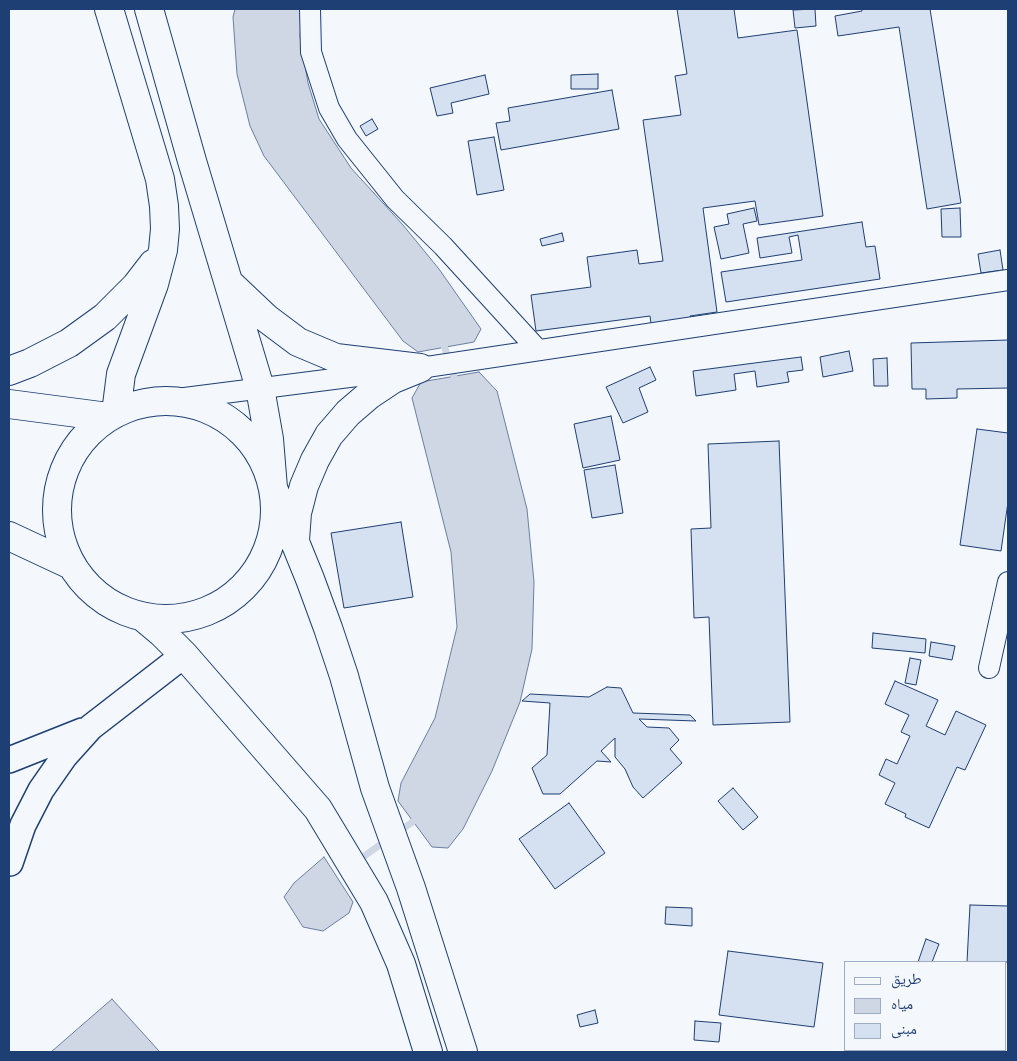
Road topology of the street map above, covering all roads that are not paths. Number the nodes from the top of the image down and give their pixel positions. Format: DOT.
graph roads {
  1 [pos="109,9"];
  2 [pos="149,9"];
  3 [pos="310,9"];
  4 [pos="163,250"];
  5 [pos="1008,280"];
  6 [pos="227,281"];
  7 [pos="538,350"];
  8 [pos="420,368"];
  9 [pos="9,371"];
  10 [pos="260,388"];
  11 [pos="161,401"];
  12 [pos="9,404"];
  13 [pos="112,415"];
  14 [pos="273,488"];
  15 [pos="9,536"];
  16 [pos="295,542"];
  17 [pos="71,565"];
  18 [pos="1008,582"];
  19 [pos="143,617"];
  20 [pos="184,656"];
  21 [pos="989,668"];
  22 [pos="91,727"];
  23 [pos="9,760"];
  24 [pos="9,859"];
  25 [pos="428,1052"];
  26 [pos="463,1052"];
  1 -- 4 [label="highway"];
  2 -- 6 [label="highway"];
  3 -- 7 [label="street"];
  4 -- 9 [label="highway"];
  4 -- 13 [label="highway"];
  5 -- 7 [label="street"];
  6 -- 8 [label="highway"];
  6 -- 10 [label="highway"];
  7 -- 8 [label="street"];
  8 -- 10 [label="street"];
  8 -- 16 [label="highway"];
  10 -- 11 [label="street"];
  10 -- 14 [label="highway"];
  11 -- 13 [label="highway"];
  11 -- 14 [label="highway"];
  12 -- 13 [label="highway"];
  13 -- 17 [label="highway"];
  14 -- 16 [label="highway"];
  14 -- 19 [label="highway"];
  15 -- 17 [label="highway"];
  16 -- 26 [label="highway"];
  17 -- 19 [label="highway"];
  18 -- 21 [label="street"];
  19 -- 20 [label="highway"];
  20 -- 22 [label="street"];
  20 -- 25 [label="highway"];
  22 -- 23 [label="street"];
  22 -- 24 [label="street"];
}
